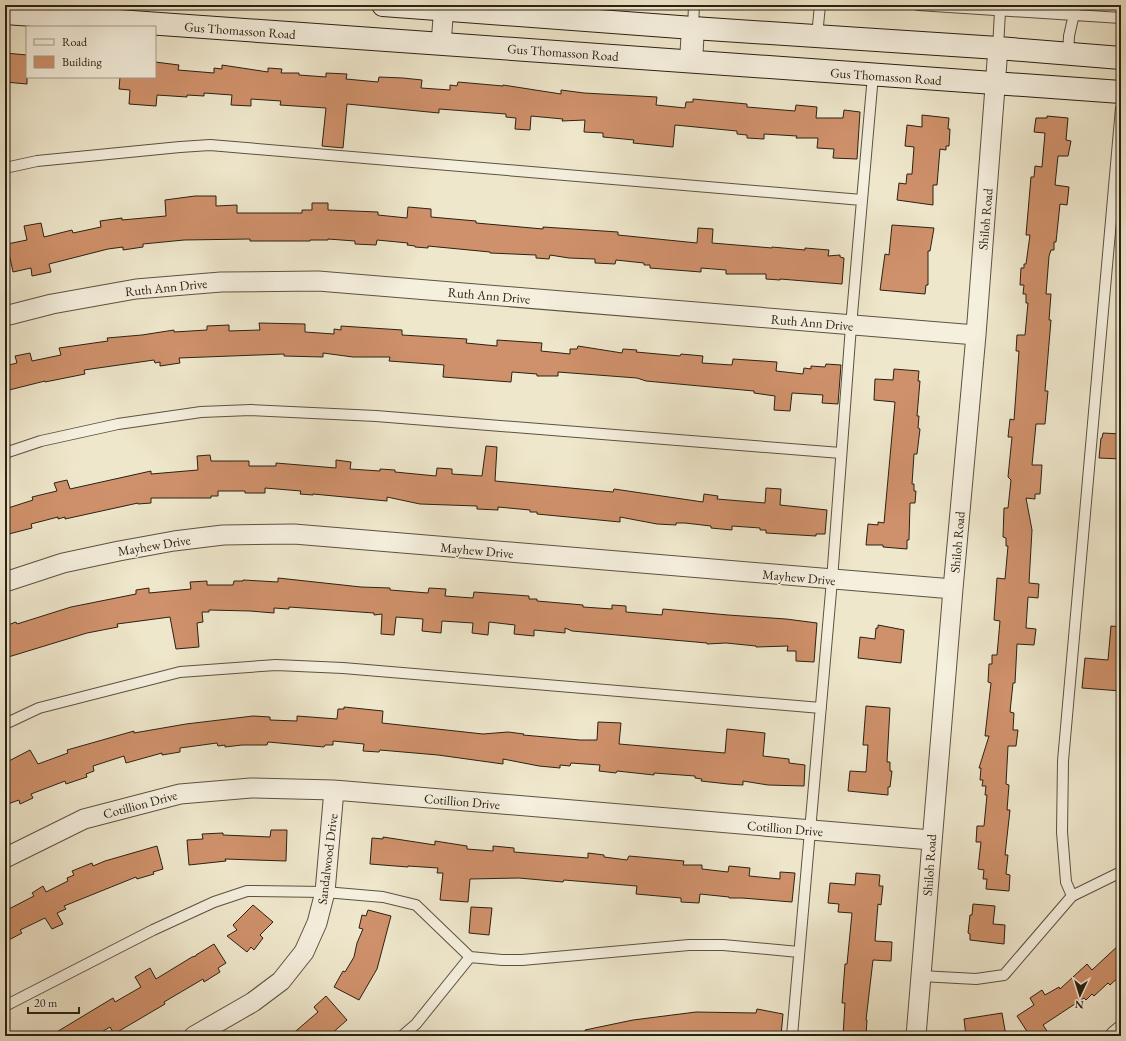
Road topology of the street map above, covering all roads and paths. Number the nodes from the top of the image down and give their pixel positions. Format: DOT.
graph roads {
  1 [pos="383,5"];
  2 [pos="694,5"];
  3 [pos="820,5"];
  4 [pos="918,5"];
  5 [pos="444,7"];
  6 [pos="1075,10"];
  7 [pos="1000,11"];
  8 [pos="5,13"];
  9 [pos="1121,18"];
  10 [pos="693,28"];
  11 [pos="817,36"];
  12 [pos="441,44"];
  13 [pos="998,48"];
  14 [pos="1068,54"];
  15 [pos="1121,58"];
  16 [pos="691,61"];
  17 [pos="873,75"];
  18 [pos="995,84"];
  19 [pos="1121,92"];
  20 [pos="1121,108"];
  21 [pos="5,168"];
  22 [pos="862,200"];
  23 [pos="5,316"];
  24 [pos="851,326"];
  25 [pos="976,335"];
  26 [pos="5,453"];
  27 [pos="841,453"];
  28 [pos="832,580"];
  29 [pos="5,582"];
  30 [pos="953,589"];
  31 [pos="821,708"];
  32 [pos="5,724"];
  33 [pos="334,790"];
  34 [pos="811,830"];
  35 [pos="931,840"];
  36 [pos="5,858"];
  37 [pos="1121,872"];
  38 [pos="326,892"];
  39 [pos="1072,896"];
  40 [pos="799,952"];
  41 [pos="470,957"];
  42 [pos="921,976"];
  43 [pos="5,1006"];
  44 [pos="1121,1031"];
  45 [pos="194,1036"];
  46 [pos="402,1036"];
  47 [pos="792,1036"];
  48 [pos="916,1036"];
  49 [pos="1115,1036"];
  1 -- 5 [label="main road"];
  2 -- 10 [label="lane"];
  3 -- 11 [label="lane"];
  4 -- 7 [label="lane"];
  5 -- 10 [label="main road"];
  5 -- 12 [label="street"];
  6 -- 7 [label="lane"];
  6 -- 9 [label="lane"];
  6 -- 14 [label="lane"];
  7 -- 13 [label="lane"];
  8 -- 12 [label="main road, Gus Thomasson Road"];
  10 -- 11 [label="main road"];
  10 -- 16 [label="main road"];
  11 -- 13 [label="main road"];
  12 -- 16 [label="main road, Gus Thomasson Road"];
  13 -- 14 [label="main road"];
  13 -- 18 [label="street, Shiloh Road"];
  14 -- 15 [label="main road"];
  16 -- 17 [label="main road, Gus Thomasson Road"];
  17 -- 18 [label="main road, Gus Thomasson Road"];
  17 -- 22 [label="lane"];
  18 -- 19 [label="main road, Gus Thomasson Road"];
  18 -- 25 [label="street, Shiloh Road"];
  20 -- 39 [label="lane"];
  21 -- 22 [label="lane"];
  22 -- 24 [label="lane"];
  23 -- 24 [label="street, Ruth Ann Drive"];
  24 -- 25 [label="street, Ruth Ann Drive"];
  24 -- 27 [label="lane"];
  25 -- 30 [label="street, Shiloh Road"];
  26 -- 27 [label="lane"];
  27 -- 28 [label="lane"];
  28 -- 29 [label="street, Mayhew Drive"];
  28 -- 30 [label="street, Mayhew Drive"];
  28 -- 31 [label="lane"];
  30 -- 35 [label="street, Shiloh Road"];
  31 -- 32 [label="lane"];
  31 -- 34 [label="lane"];
  33 -- 34 [label="street, Cotillion Drive"];
  33 -- 36 [label="street, Cotillion Drive"];
  33 -- 38 [label="street, Sandalwood Drive"];
  34 -- 35 [label="street, Cotillion Drive"];
  34 -- 40 [label="lane"];
  35 -- 42 [label="street, Shiloh Road"];
  37 -- 39 [label="lane"];
  38 -- 41 [label="lane"];
  38 -- 43 [label="lane"];
  38 -- 45 [label="street, Sandalwood Drive"];
  39 -- 42 [label="lane"];
  40 -- 41 [label="lane"];
  40 -- 47 [label="lane"];
  41 -- 46 [label="lane"];
  42 -- 48 [label="street, Shiloh Road"];
  44 -- 49 [label="street"];
}
